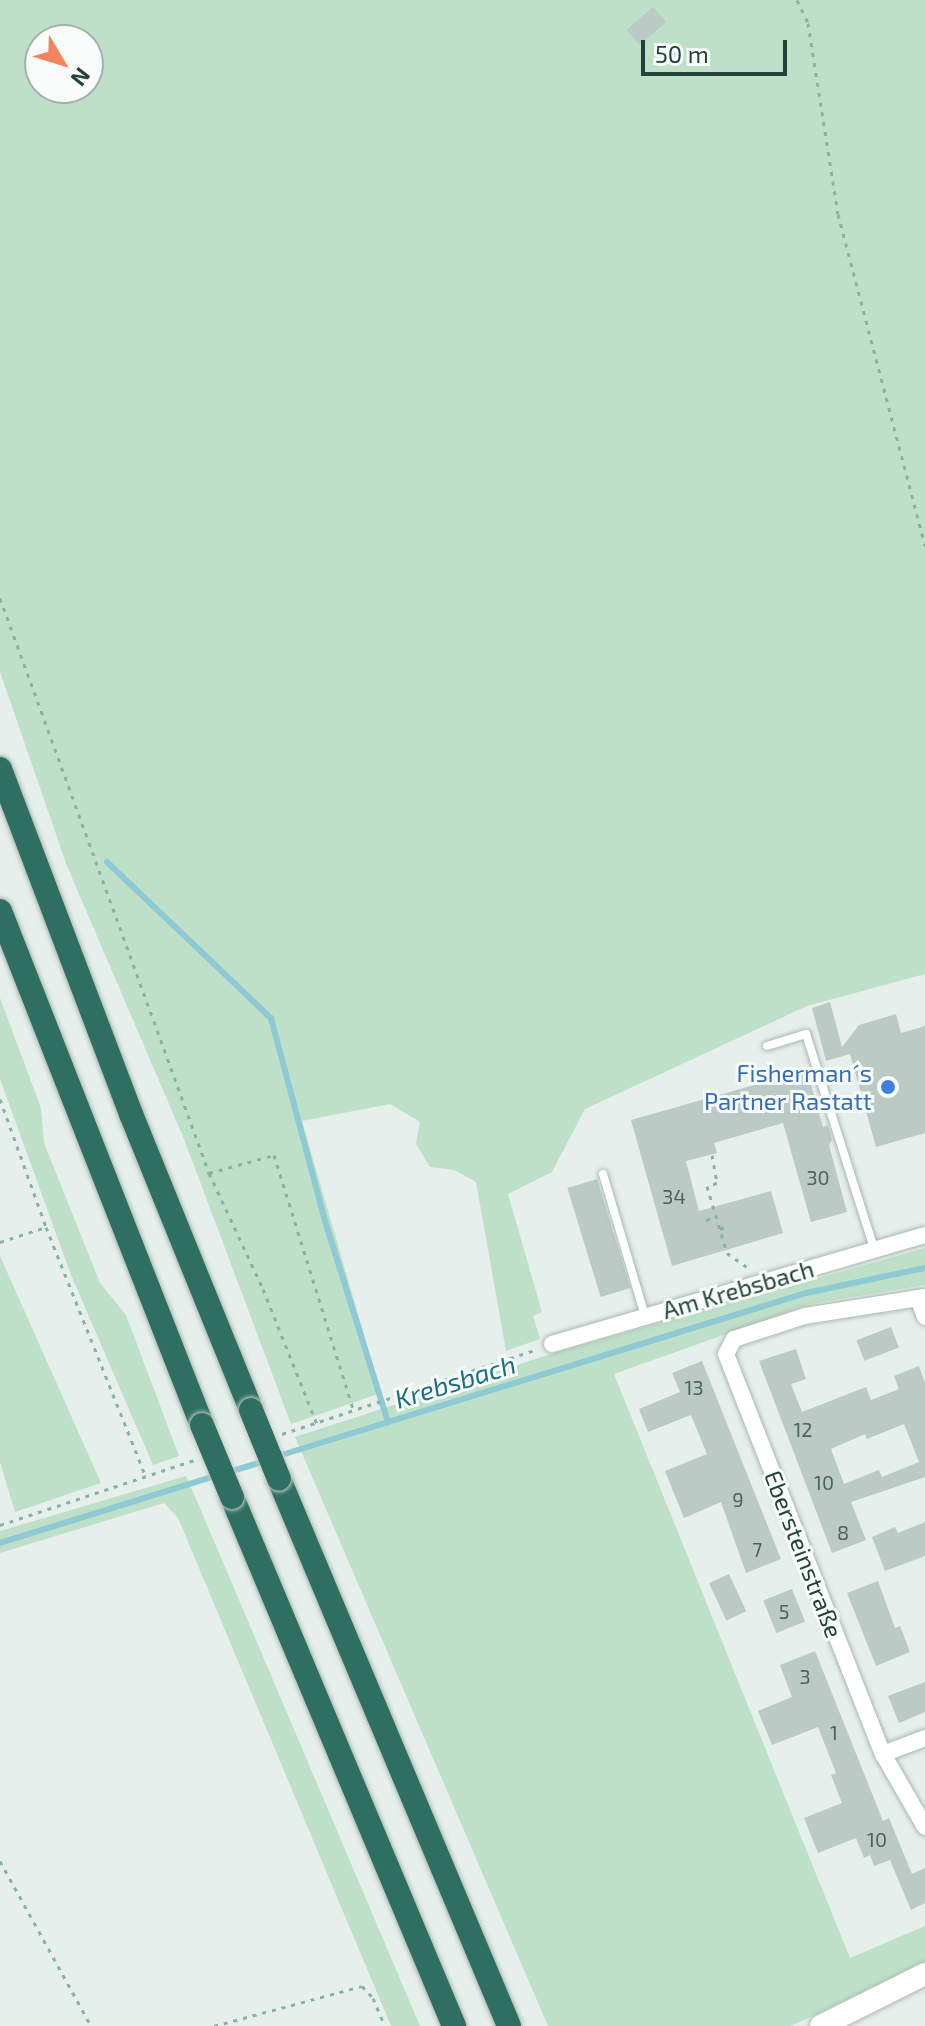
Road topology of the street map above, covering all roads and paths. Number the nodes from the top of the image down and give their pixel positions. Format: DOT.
graph roads {
  1 [pos="797,0"];
  2 [pos="925,546"];
  3 [pos="0,598"];
  4 [pos="0,769"];
  5 [pos="0,911"];
  6 [pos="767,1046"];
  7 [pos="0,1099"];
  8 [pos="712,1155"];
  9 [pos="209,1173"];
  10 [pos="603,1174"];
  11 [pos="716,1217"];
  12 [pos="706,1220"];
  13 [pos="728,1226"];
  14 [pos="46,1227"];
  15 [pos="720,1229"];
  16 [pos="925,1235"];
  17 [pos="0,1242"];
  18 [pos="874,1250"];
  19 [pos="753,1285"];
  20 [pos="921,1298"];
  21 [pos="645,1316"];
  22 [pos="925,1317"];
  23 [pos="552,1344"];
  24 [pos="354,1412"];
  25 [pos="0,1525"];
  26 [pos="925,1738"];
  27 [pos="883,1754"];
  28 [pos="925,1827"];
  29 [pos="0,1861"];
  30 [pos="925,1974"];
  31 [pos="91,2026"];
  32 [pos="214,2026"];
  33 [pos="385,2026"];
  34 [pos="454,2026"];
  35 [pos="509,2026"];
  36 [pos="821,2026"];
  1 -- 2 [label="path"];
  3 -- 9 [label="path"];
  4 -- 35 [label="highway, bridge"];
  5 -- 34 [label="highway, bridge"];
  6 -- 18 [label="lane"];
  7 -- 14 [label="path"];
  8 -- 11 [label="path"];
  9 -- 24 [label="path"];
  9 -- 24 [label="path"];
  10 -- 21 [label="lane"];
  11 -- 12 [label="path"];
  11 -- 15 [label="path"];
  13 -- 15 [label="path"];
  14 -- 17 [label="path"];
  14 -- 25 [label="path"];
  15 -- 19 [label="path"];
  16 -- 18 [label="street, Am Krebsbach"];
  18 -- 19 [label="street, Am Krebsbach"];
  19 -- 21 [label="street, Am Krebsbach"];
  20 -- 22 [label="street"];
  20 -- 27 [label="street, Ebersteinstraße"];
  21 -- 23 [label="street, Am Krebsbach"];
  23 -- 24 [label="path"];
  26 -- 27 [label="street"];
  27 -- 28 [label="street, Ebersteinstraße"];
  29 -- 31 [label="path"];
  30 -- 36 [label="main road"];
  32 -- 33 [label="path"];
}
